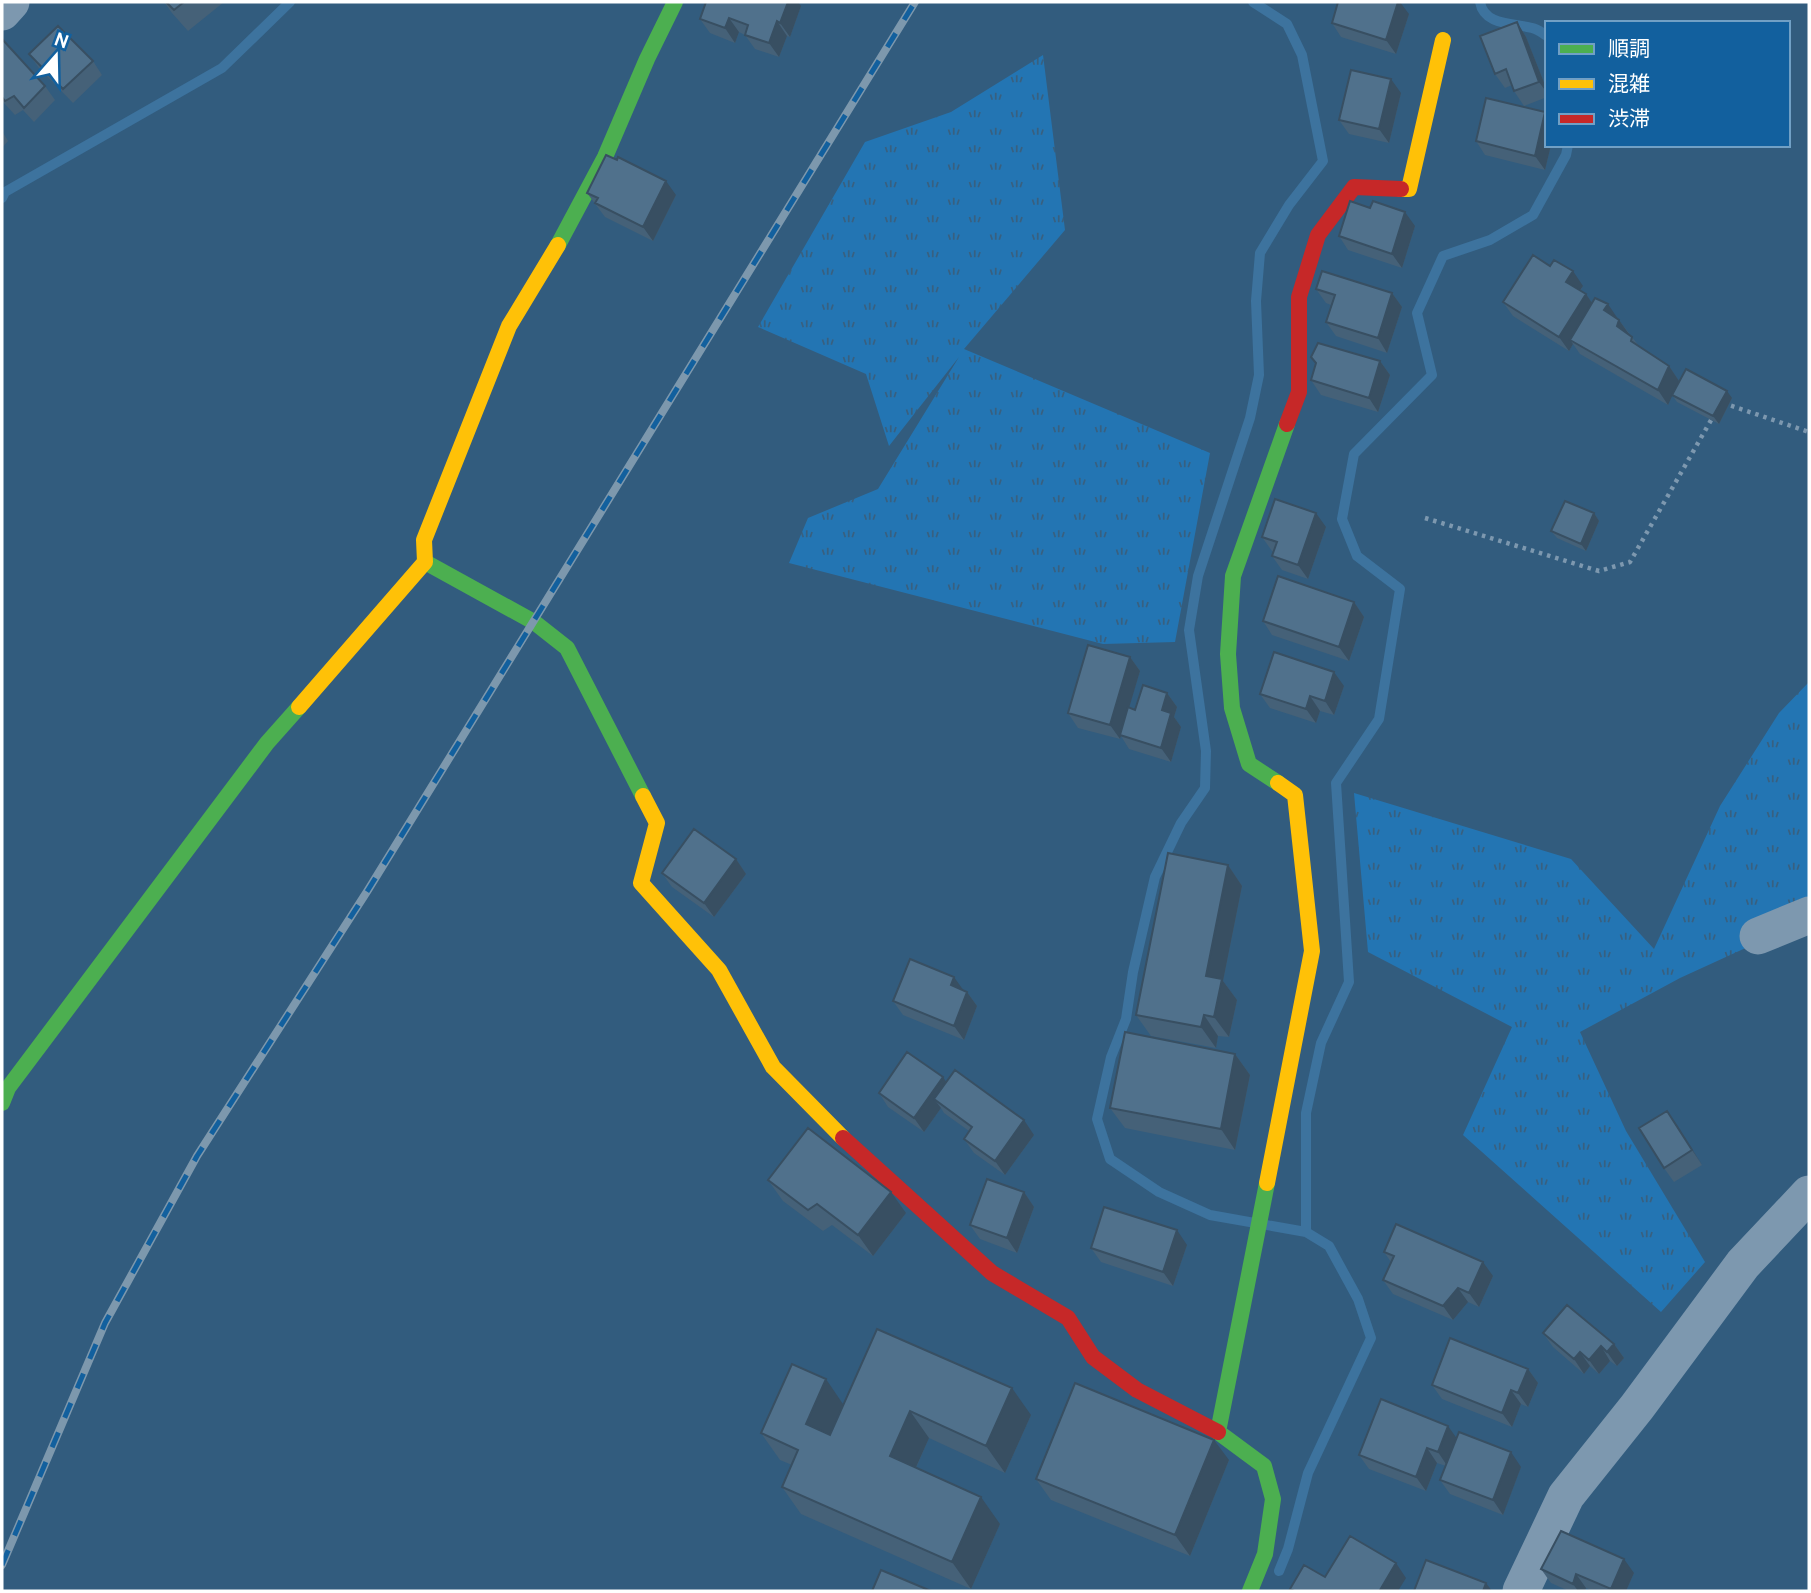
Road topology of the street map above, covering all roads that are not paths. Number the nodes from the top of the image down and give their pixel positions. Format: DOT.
graph roads {
  1 [pos="11,2"];
  2 [pos="675,2"];
  3 [pos="2,12"];
  4 [pos="1443,40"];
  5 [pos="425,562"];
  6 [pos="1809,915"];
  7 [pos="1758,936"];
  8 [pos="2,1103"];
  9 [pos="1809,1194"];
  10 [pos="1217,1432"];
  11 [pos="1250,1591"];
  12 [pos="1521,1591"];
  1 -- 3 [label="street"];
  2 -- 5 [label="street"];
  4 -- 10 [label="street"];
  5 -- 8 [label="street"];
  5 -- 10 [label="street"];
  6 -- 7 [label="street"];
  9 -- 12 [label="street"];
  10 -- 11 [label="street"];
}
